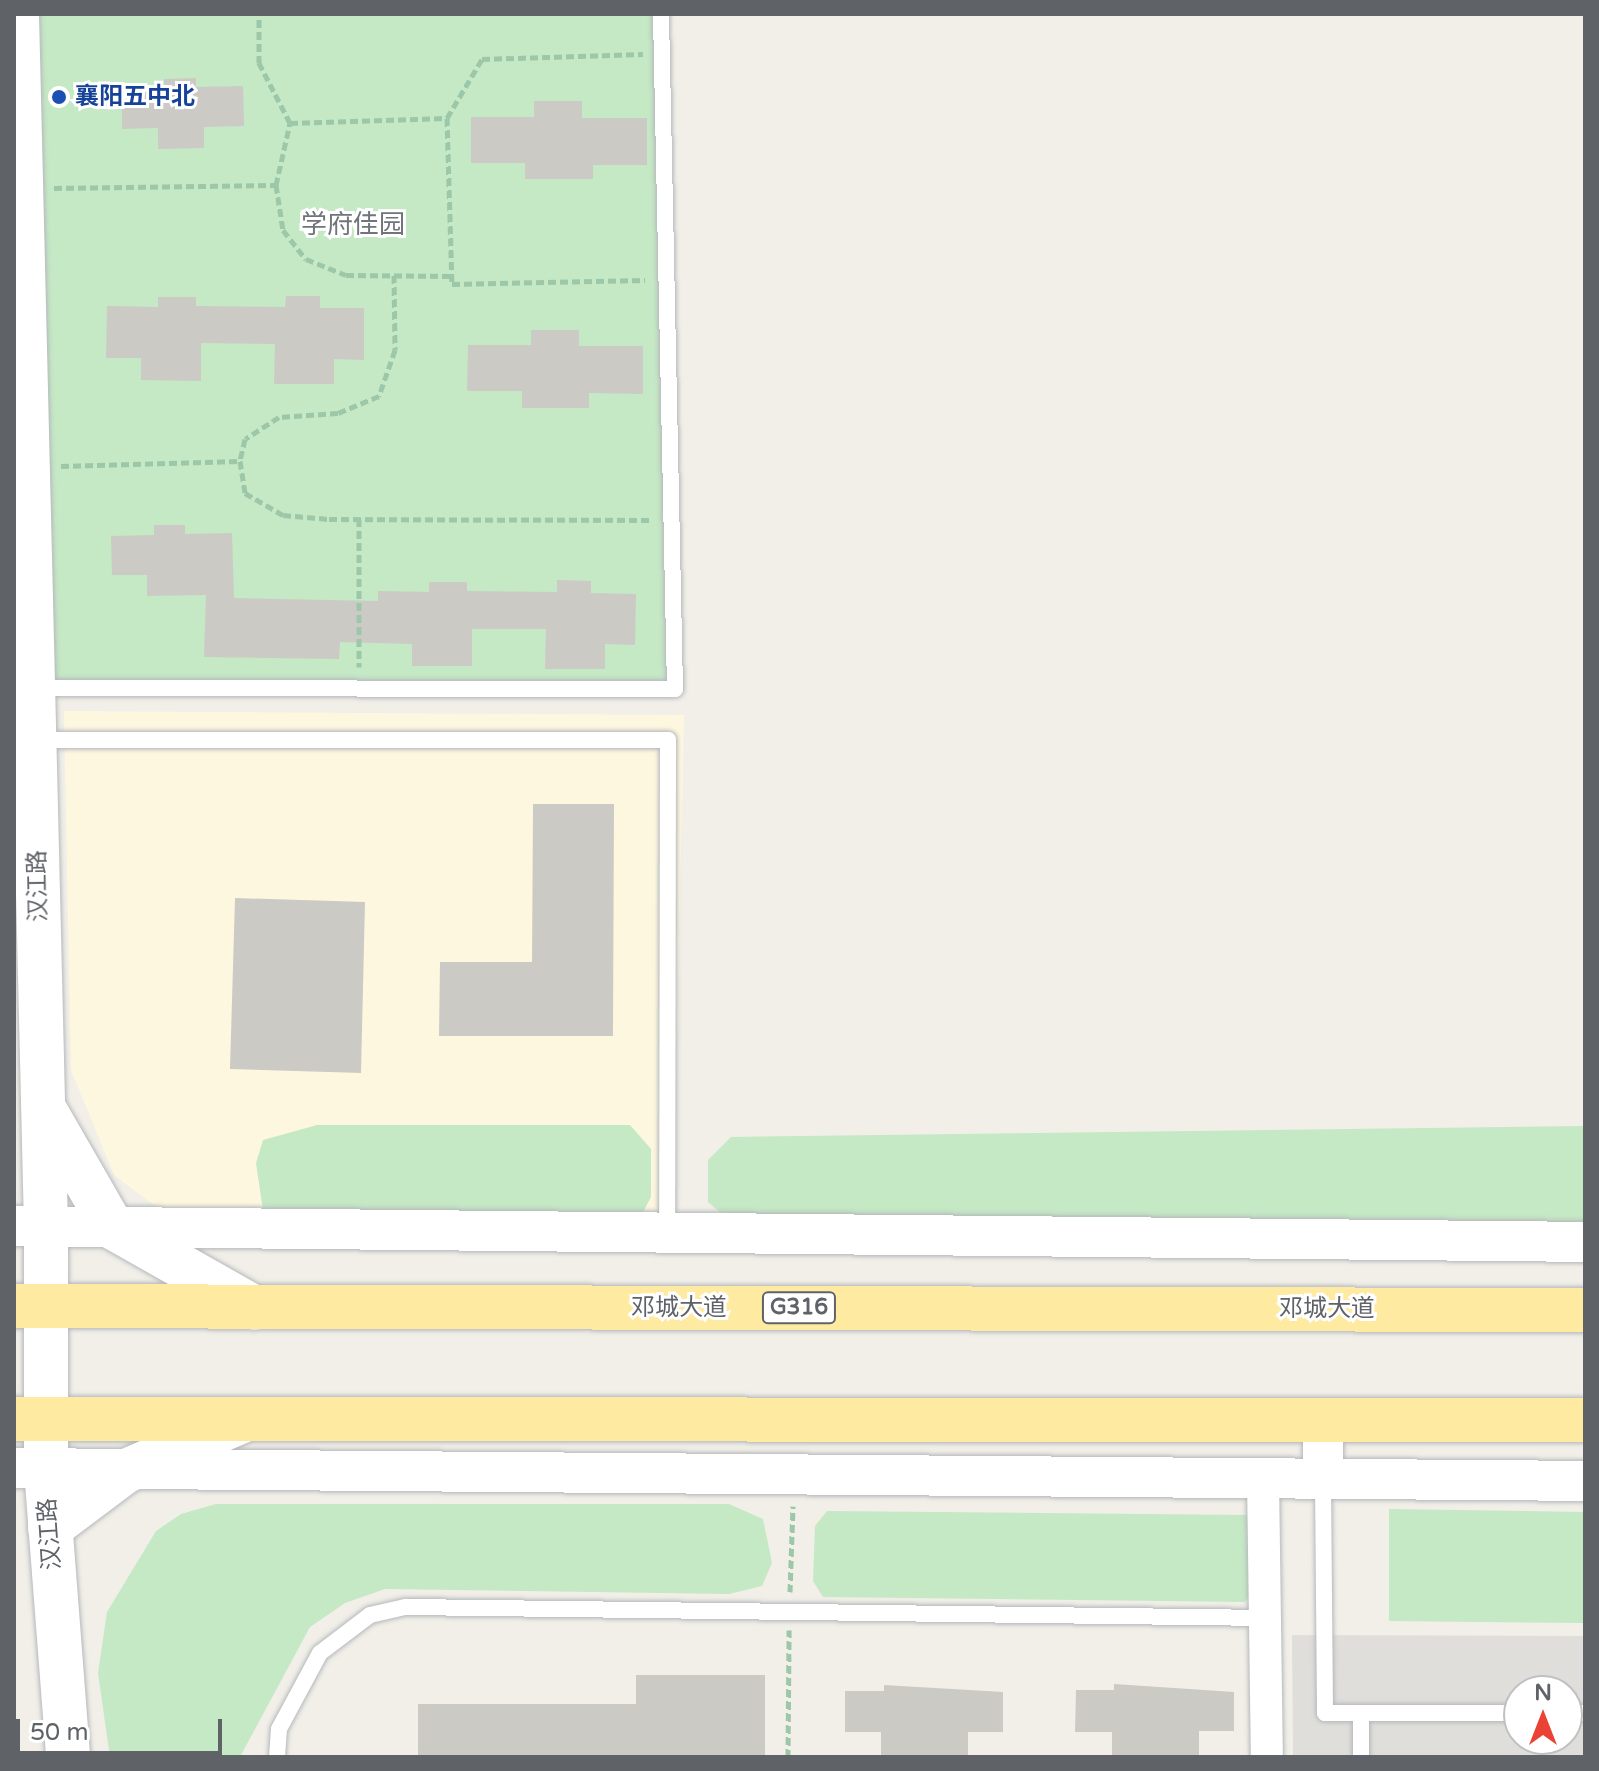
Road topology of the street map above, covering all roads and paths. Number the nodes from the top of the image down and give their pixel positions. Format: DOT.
graph roads {
  1 [pos="17,14"];
  2 [pos="259,14"];
  3 [pos="661,14"];
  4 [pos="662,54"];
  5 [pos="447,118"];
  6 [pos="290,123"];
  7 [pos="276,185"];
  8 [pos="21,188"];
  9 [pos="394,275"];
  10 [pos="452,276"];
  11 [pos="667,280"];
  12 [pos="240,461"];
  13 [pos="28,467"];
  14 [pos="359,519"];
  15 [pos="672,520"];
  16 [pos="33,688"];
  17 [pos="360,688"];
  18 [pos="34,740"];
  19 [pos="43,1107"];
  20 [pos="30,1226"];
  21 [pos="112,1227"];
  22 [pos="667,1233"];
  23 [pos="1585,1242"];
  24 [pos="30,1306"];
  25 [pos="255,1308"];
  26 [pos="1585,1310"];
  27 [pos="30,1419"];
  28 [pos="246,1419"];
  29 [pos="1323,1420"];
  30 [pos="1585,1420"];
  31 [pos="30,1469"];
  32 [pos="126,1471"];
  33 [pos="1263,1479"];
  34 [pos="1323,1480"];
  35 [pos="1585,1481"];
  36 [pos="50,1528"];
  37 [pos="1265,1618"];
  38 [pos="1361,1713"];
  39 [pos="1503,1713"];
  40 [pos="68,1757"];
  41 [pos="277,1757"];
  42 [pos="1267,1757"];
  43 [pos="1361,1757"];
  1 -- 8 [label="main road, 汉江路"];
  2 -- 6 [label="path"];
  3 -- 4 [label="lane"];
  4 -- 5 [label="path"];
  4 -- 11 [label="lane"];
  5 -- 6 [label="path"];
  5 -- 10 [label="path"];
  6 -- 7 [label="path"];
  7 -- 8 [label="path"];
  7 -- 9 [label="path"];
  8 -- 13 [label="main road, 汉江路"];
  9 -- 10 [label="path"];
  9 -- 12 [label="path"];
  10 -- 11 [label="path"];
  11 -- 15 [label="lane"];
  12 -- 13 [label="path"];
  12 -- 14 [label="path"];
  13 -- 16 [label="main road, 汉江路"];
  14 -- 15 [label="path"];
  14 -- 17 [label="path"];
  15 -- 17 [label="lane"];
  16 -- 17 [label="lane"];
  16 -- 18 [label="main road, 汉江路"];
  18 -- 19 [label="main road, 汉江路"];
  18 -- 22 [label="lane"];
  19 -- 20 [label="main road, 汉江路"];
  19 -- 21 [label="main road"];
  20 -- 21 [label="street"];
  20 -- 24 [label="main road, 汉江路"];
  21 -- 22 [label="street"];
  21 -- 25 [label="main road"];
  22 -- 23 [label="street"];
  24 -- 25 [label="highway, 邓城大道 / G316"];
  24 -- 27 [label="main road, 汉江路"];
  25 -- 26 [label="highway, 邓城大道 / G316"];
  27 -- 28 [label="highway"];
  27 -- 31 [label="main road, 汉江路"];
  28 -- 29 [label="highway"];
  28 -- 32 [label="main road"];
  29 -- 30 [label="highway"];
  29 -- 34 [label="street"];
  31 -- 32 [label="street"];
  31 -- 36 [label="main road, 汉江路"];
  32 -- 33 [label="street"];
  32 -- 36 [label="main road"];
  33 -- 34 [label="street"];
  33 -- 37 [label="street"];
  34 -- 35 [label="street"];
  34 -- 38 [label="lane"];
  36 -- 40 [label="main road, 汉江路"];
  37 -- 41 [label="lane"];
  37 -- 42 [label="street"];
  38 -- 39 [label="lane"];
  38 -- 43 [label="lane"];
}
